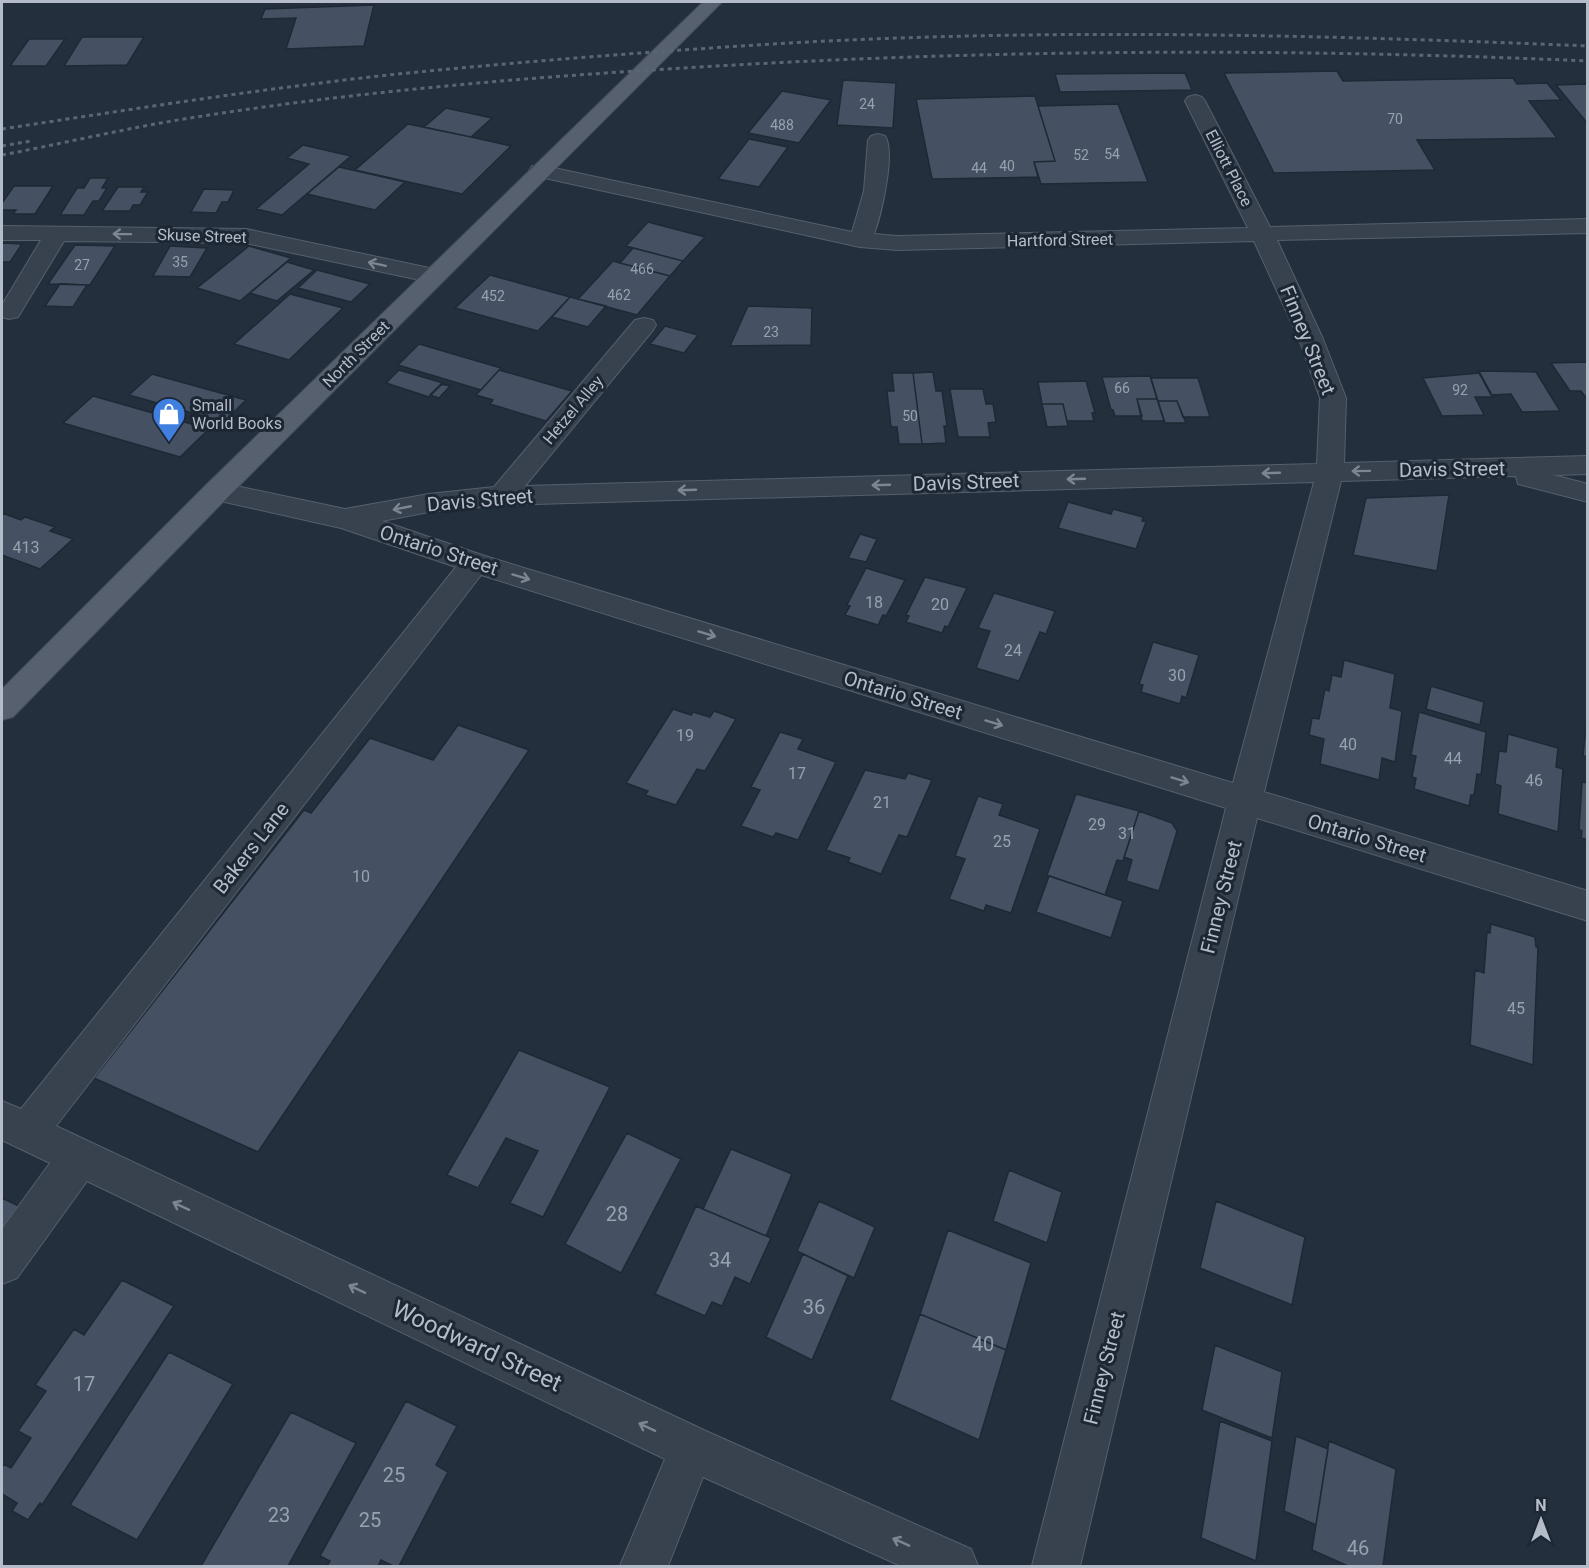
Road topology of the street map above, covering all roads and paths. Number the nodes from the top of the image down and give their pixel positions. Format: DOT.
graph roads {
  1 [pos="712,2"];
  2 [pos="1195,101"];
  3 [pos="878,140"];
  4 [pos="540,171"];
  5 [pos="1587,226"];
  6 [pos="2,232"];
  7 [pos="57,233"];
  8 [pos="1263,235"];
  9 [pos="860,240"];
  10 [pos="434,276"];
  11 [pos="9,312"];
  12 [pos="644,325"];
  13 [pos="1587,465"];
  14 [pos="1488,468"];
  15 [pos="1330,471"];
  16 [pos="217,491"];
  17 [pos="1587,493"];
  18 [pos="502,496"];
  19 [pos="346,519"];
  20 [pos="475,563"];
  21 [pos="2,708"];
  22 [pos="1245,800"];
  23 [pos="1587,906"];
  24 [pos="14,1126"];
  25 [pos="79,1158"];
  26 [pos="2,1263"];
  27 [pos="692,1448"];
  28 [pos="644,1566"];
  29 [pos="954,1566"];
  30 [pos="1056,1566"];
  1 -- 4 [label="main road, North Street"];
  2 -- 8 [label="street, Elliott Place"];
  3 -- 9 [label="street"];
  4 -- 9 [label="street, Hartford Street"];
  4 -- 10 [label="main road, North Street"];
  5 -- 8 [label="street, Hartford Street"];
  6 -- 7 [label="street, Skuse Street"];
  10 -- 7 [label="street, Skuse Street, one-way"];
  7 -- 11 [label="street"];
  8 -- 9 [label="street, Hartford Street"];
  8 -- 15 [label="street, Finney Street"];
  10 -- 16 [label="main road, North Street"];
  12 -- 18 [label="street, Hetzel Alley"];
  13 -- 14 [label="street, Davis Street"];
  14 -- 15 [label="street, Davis Street, one-way"];
  14 -- 17 [label="street"];
  15 -- 18 [label="street, Davis Street, one-way"];
  15 -- 22 [label="street, Finney Street"];
  16 -- 19 [label="street, Ontario Street"];
  16 -- 21 [label="main road, North Street"];
  18 -- 19 [label="street, Davis Street, one-way"];
  19 -- 20 [label="street, Ontario Street"];
  20 -- 22 [label="street, Ontario Street, one-way"];
  20 -- 24 [label="street, Bakers Lane"];
  22 -- 23 [label="street, Ontario Street"];
  22 -- 30 [label="street, Finney Street"];
  24 -- 25 [label="street, Woodward Street"];
  25 -- 26 [label="street"];
  27 -- 25 [label="street, Woodward Street, one-way"];
  27 -- 28 [label="street"];
  29 -- 27 [label="street, Woodward Street, one-way"];
}
